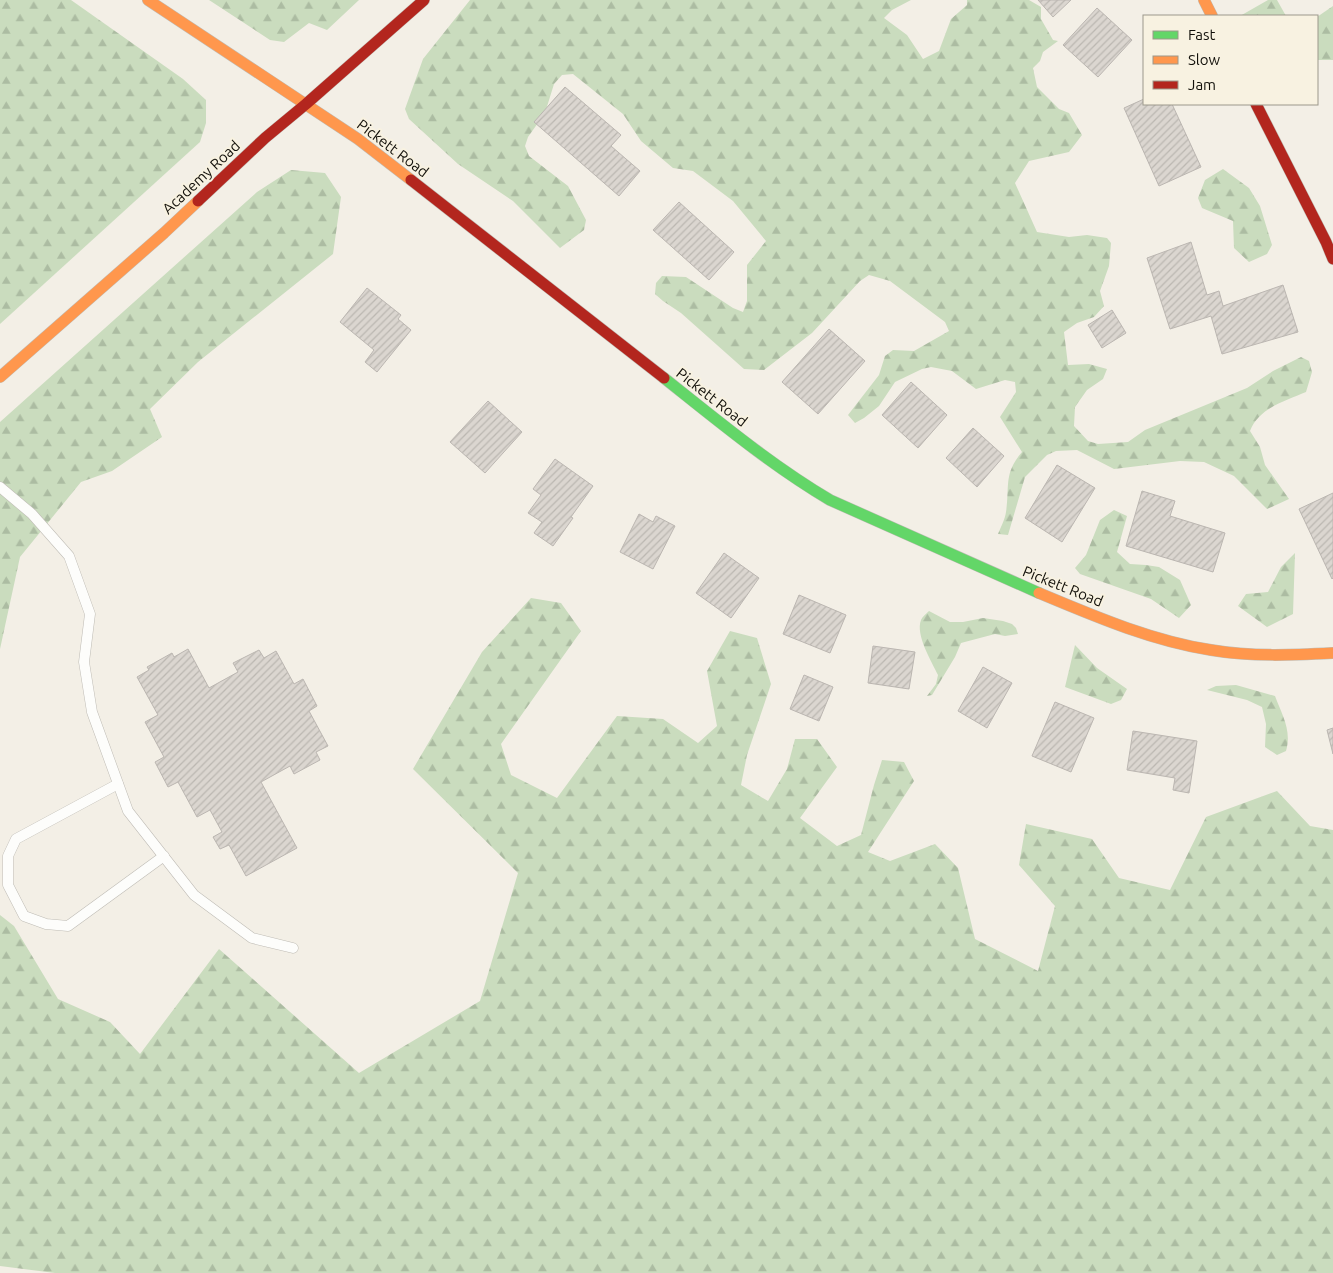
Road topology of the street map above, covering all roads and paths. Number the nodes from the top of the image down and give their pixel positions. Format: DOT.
graph roads {
  1 [pos="148,0"];
  2 [pos="424,0"];
  3 [pos="1204,0"];
  4 [pos="1212,15"];
  5 [pos="306,104"];
  6 [pos="1257,105"];
  7 [pos="1333,259"];
  8 [pos="0,377"];
  9 [pos="0,487"];
  10 [pos="1333,653"];
  11 [pos="118,784"];
  12 [pos="164,856"];
  13 [pos="293,948"];
  1 -- 5 [label="street, Pickett Road"];
  2 -- 5 [label="street, Academy Road"];
  3 -- 4 [label="street"];
  5 -- 8 [label="street, Academy Road"];
  5 -- 10 [label="street, Pickett Road"];
  6 -- 7 [label="street"];
  9 -- 11 [label="lane"];
  11 -- 12 [label="lane"];
  11 -- 12 [label="lane"];
  12 -- 13 [label="lane"];
}
